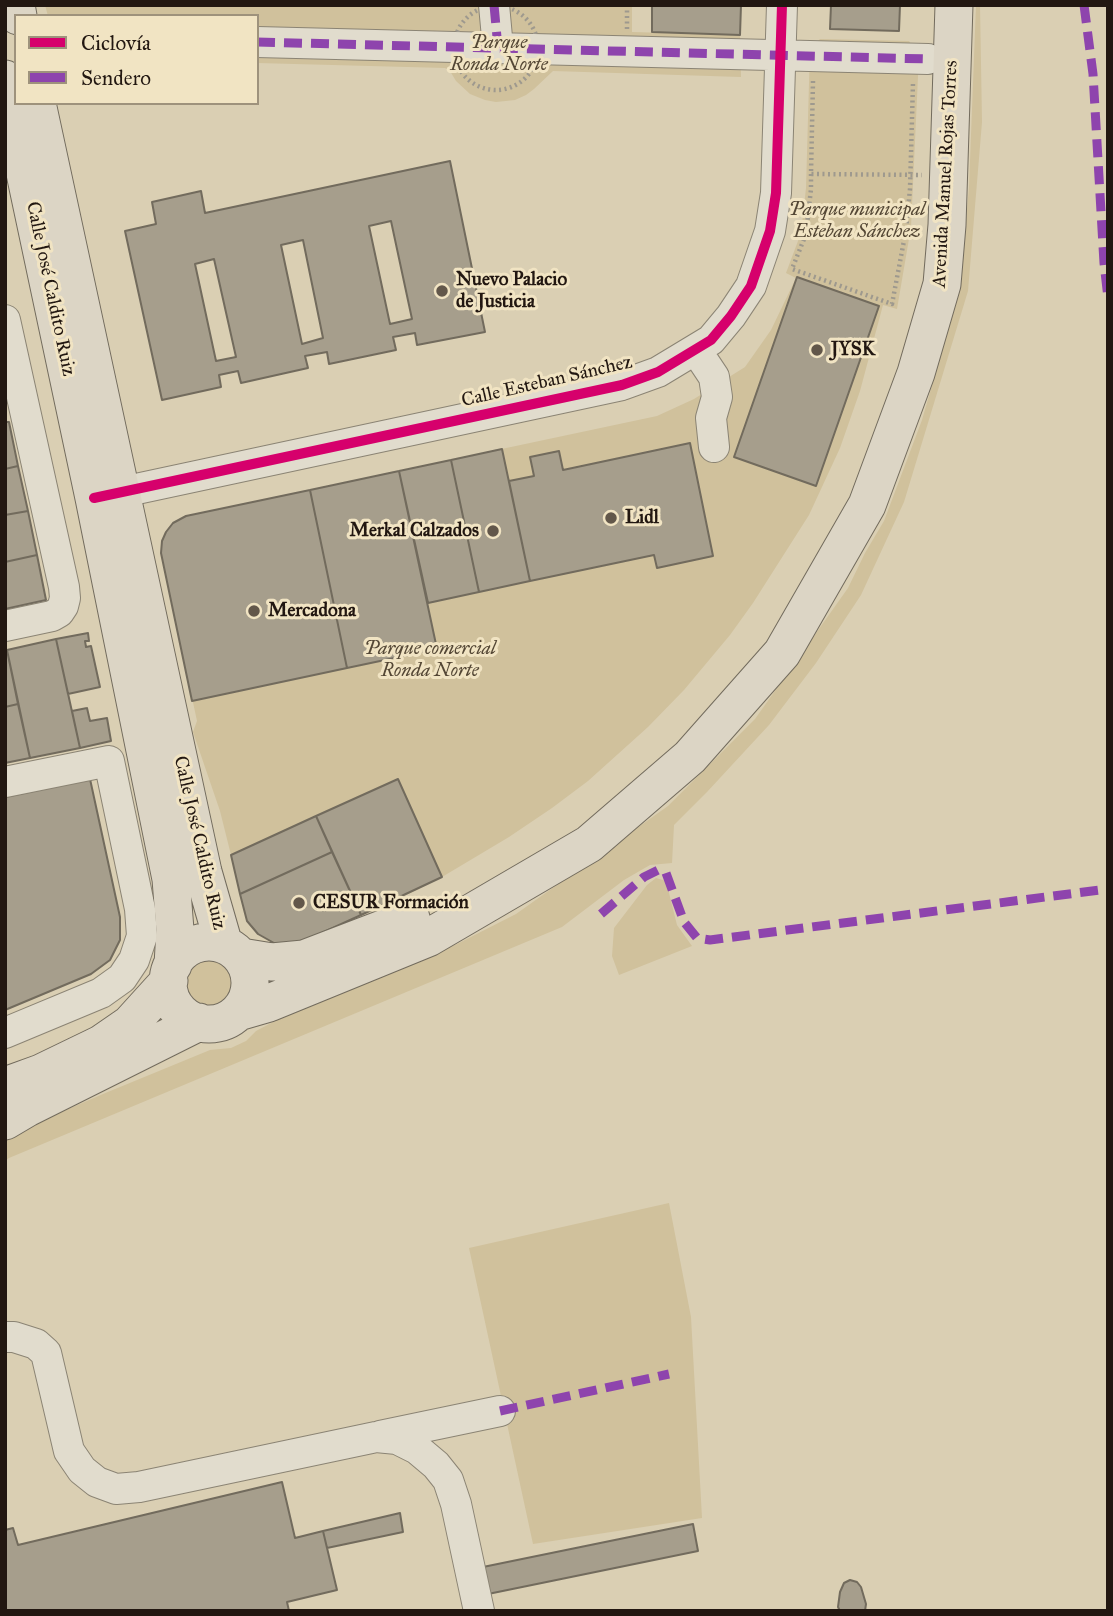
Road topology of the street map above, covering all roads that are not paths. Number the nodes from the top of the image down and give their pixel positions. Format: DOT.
graph roads {
  1 [pos="494,5"];
  2 [pos="782,5"];
  3 [pos="930,5"];
  4 [pos="954,5"];
  5 [pos="259,42"];
  6 [pos="498,48"];
  7 [pos="780,55"];
  8 [pos="921,66"];
  9 [pos="5,79"];
  10 [pos="37,105"];
  11 [pos="5,320"];
  12 [pos="696,350"];
  13 [pos="714,447"];
  14 [pos="108,495"];
  15 [pos="5,626"];
  16 [pos="160,743"];
  17 [pos="5,782"];
  18 [pos="232,951"];
  19 [pos="171,973"];
  20 [pos="238,1012"];
  21 [pos="199,1023"];
  22 [pos="5,1033"];
  23 [pos="5,1086"];
  24 [pos="5,1121"];
  25 [pos="5,1337"];
  26 [pos="36,1344"];
  27 [pos="5,1354"];
  28 [pos="500,1410"];
  29 [pos="376,1437"];
  30 [pos="479,1611"];
  1 -- 6 [label="street"];
  2 -- 7 [label="street, Calle Esteban Sánchez"];
  3 -- 8 [label="main road, Avenida Manuel Rojas Torres"];
  4 -- 20 [label="main road, Avenida Manuel Rojas Torres"];
  5 -- 6 [label="street"];
  6 -- 7 [label="street"];
  7 -- 8 [label="street"];
  7 -- 12 [label="street, Calle Esteban Sánchez"];
  8 -- 18 [label="main road, Avenida Manuel Rojas Torres"];
  9 -- 14 [label="main road, Calle José Caldito Ruiz"];
  10 -- 14 [label="main road, Calle José Caldito Ruiz"];
  11 -- 15 [label="street"];
  12 -- 13 [label="street"];
  12 -- 14 [label="street, Calle Esteban Sánchez"];
  14 -- 16 [label="main road, Calle José Caldito Ruiz"];
  16 -- 18 [label="main road, Calle José Caldito Ruiz"];
  16 -- 19 [label="main road, Calle José Caldito Ruiz"];
  17 -- 22 [label="street"];
  18 -- 19 [label="main road, Avenida Manuel Rojas Torres"];
  18 -- 20 [label="main road"];
  19 -- 21 [label="main road"];
  19 -- 23 [label="main road, Avenida Manuel Rojas Torres"];
  20 -- 21 [label="main road, Avenida Manuel Rojas Torres"];
  21 -- 24 [label="main road, Avenida Manuel Rojas Torres"];
  25 -- 26 [label="street"];
  26 -- 27 [label="street"];
  26 -- 29 [label="street"];
  28 -- 29 [label="street"];
  29 -- 30 [label="street"];
}
